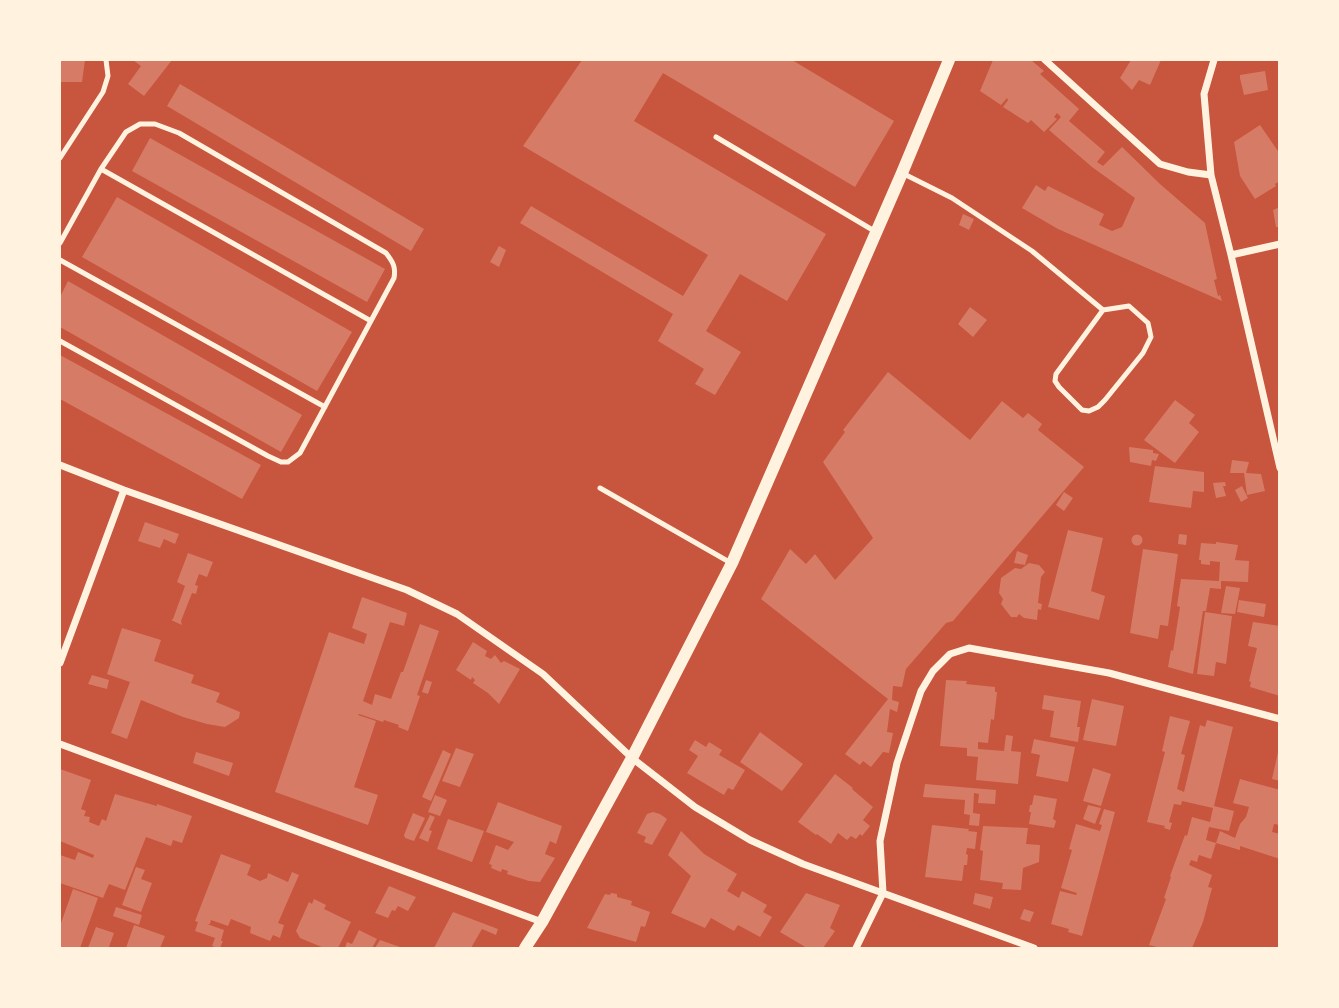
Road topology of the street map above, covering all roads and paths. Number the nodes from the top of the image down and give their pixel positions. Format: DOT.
graph roads {
  1 [pos="106,60"];
  2 [pos="949,60"];
  3 [pos="1045,60"];
  4 [pos="1214,60"];
  5 [pos="716,137"];
  6 [pos="60,158"];
  7 [pos="101,169"];
  8 [pos="902,173"];
  9 [pos="1211,175"];
  10 [pos="877,232"];
  11 [pos="60,243"];
  12 [pos="1279,244"];
  13 [pos="1231,255"];
  14 [pos="60,260"];
  15 [pos="1103,310"];
  16 [pos="371,321"];
  17 [pos="60,341"];
  18 [pos="324,407"];
  19 [pos="60,465"];
  20 [pos="1279,468"];
  21 [pos="600,488"];
  22 [pos="124,490"];
  23 [pos="732,563"];
  24 [pos="60,663"];
  25 [pos="1279,719"];
  26 [pos="60,744"];
  27 [pos="632,758"];
  28 [pos="883,893"];
  29 [pos="542,922"];
  30 [pos="525,948"];
  31 [pos="856,948"];
  32 [pos="1034,948"];
  1 -- 6 [label="lane"];
  2 -- 8 [label="street"];
  3 -- 9 [label="street"];
  4 -- 9 [label="street"];
  5 -- 10 [label="lane"];
  7 -- 11 [label="lane"];
  7 -- 16 [label="lane"];
  7 -- 16 [label="lane"];
  8 -- 10 [label="street"];
  8 -- 15 [label="lane"];
  9 -- 13 [label="street"];
  10 -- 23 [label="street"];
  12 -- 13 [label="street"];
  13 -- 20 [label="street"];
  14 -- 18 [label="lane"];
  15 -- 15 [label="lane"];
  16 -- 18 [label="lane"];
  17 -- 18 [label="lane"];
  19 -- 22 [label="street"];
  21 -- 23 [label="lane"];
  22 -- 24 [label="street"];
  22 -- 27 [label="street"];
  23 -- 27 [label="street"];
  25 -- 28 [label="street"];
  26 -- 29 [label="street"];
  27 -- 28 [label="street"];
  27 -- 29 [label="street"];
  28 -- 31 [label="street"];
  28 -- 32 [label="street"];
  29 -- 30 [label="street"];
}
